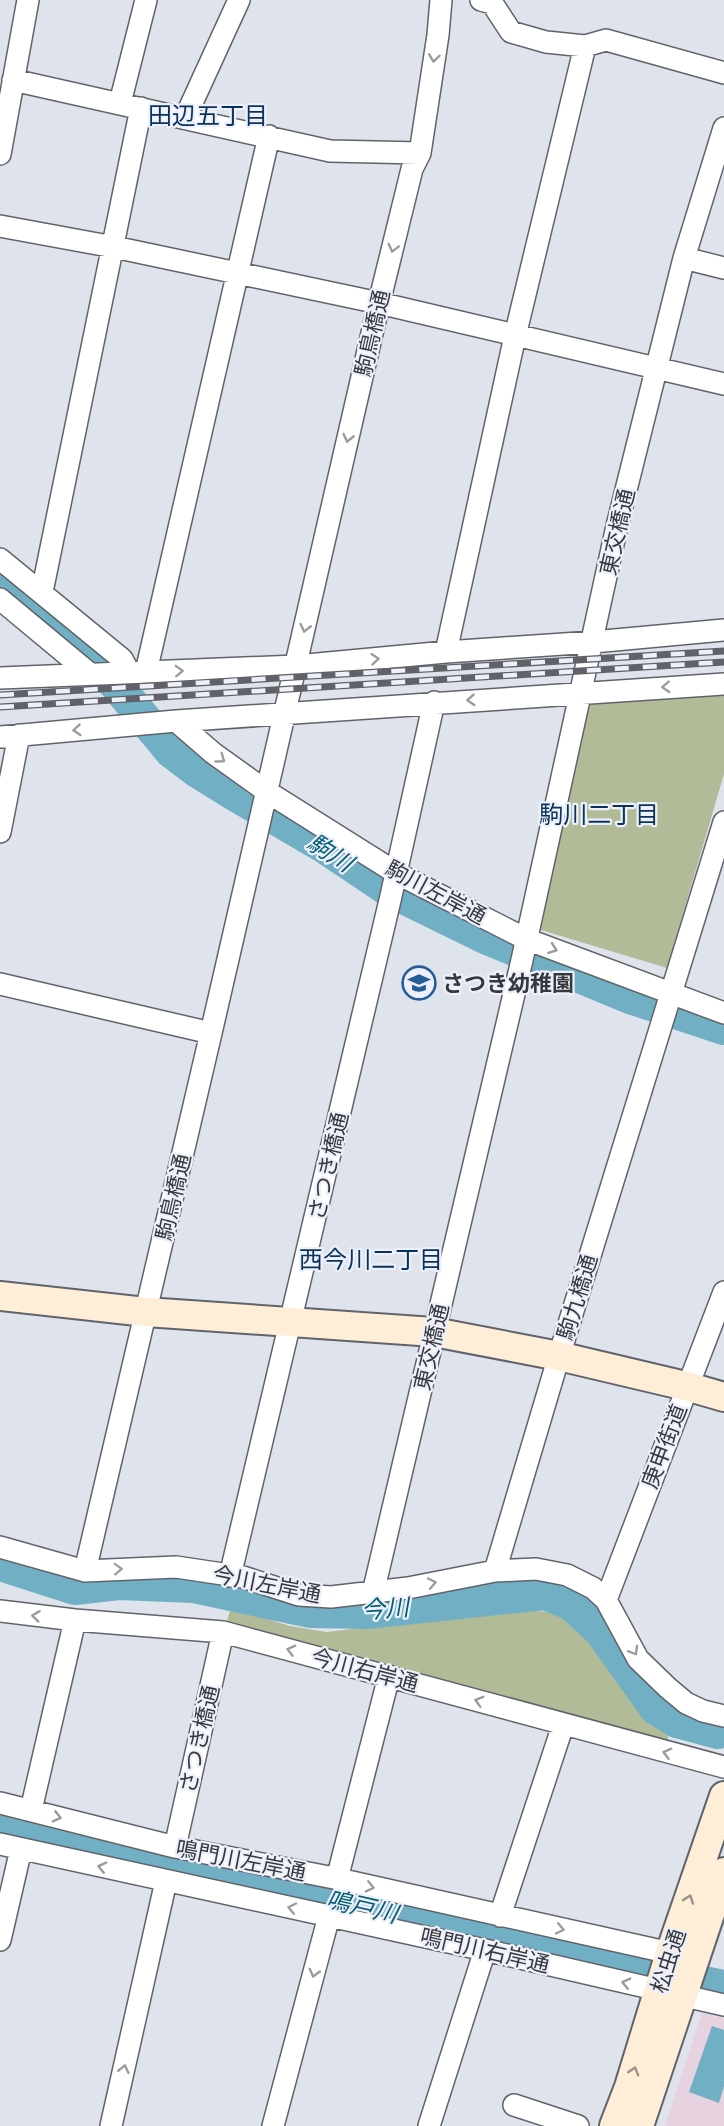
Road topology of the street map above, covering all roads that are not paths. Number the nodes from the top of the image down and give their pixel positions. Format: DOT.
graph roads {
  1 [pos="28,0"];
  2 [pos="146,0"];
  3 [pos="239,0"];
  4 [pos="441,0"];
  5 [pos="481,0"];
  6 [pos="585,46"];
  7 [pos="724,73"];
  8 [pos="14,80"];
  9 [pos="120,103"];
  10 [pos="141,108"];
  11 [pos="185,118"];
  12 [pos="724,128"];
  13 [pos="268,136"];
  14 [pos="420,153"];
  15 [pos="0,154"];
  16 [pos="0,226"];
  17 [pos="114,248"];
  18 [pos="684,258"];
  19 [pos="724,268"];
  20 [pos="238,275"];
  21 [pos="379,303"];
  22 [pos="515,336"];
  23 [pos="655,369"];
  24 [pos="724,384"];
  25 [pos="0,559"];
  26 [pos="42,592"];
  27 [pos="0,599"];
  28 [pos="724,630"];
  29 [pos="593,642"];
  30 [pos="446,652"];
  31 [pos="296,666"];
  32 [pos="132,672"];
  33 [pos="89,673"];
  34 [pos="0,678"];
  35 [pos="724,684"];
  36 [pos="582,692"];
  37 [pos="434,702"];
  38 [pos="285,714"];
  39 [pos="167,722"];
  40 [pos="9,736"];
  41 [pos="265,795"];
  42 [pos="724,822"];
  43 [pos="0,832"];
  44 [pos="397,873"];
  45 [pos="524,950"];
  46 [pos="0,984"];
  47 [pos="672,994"];
  48 [pos="724,1013"];
  49 [pos="211,1033"];
  50 [pos="724,1292"];
  51 [pos="0,1296"];
  52 [pos="146,1312"];
  53 [pos="291,1322"];
  54 [pos="434,1332"];
  55 [pos="559,1356"];
  56 [pos="686,1386"];
  57 [pos="724,1397"];
  58 [pos="0,1547"];
  59 [pos="85,1571"];
  60 [pos="495,1571"];
  61 [pos="230,1576"];
  62 [pos="373,1593"];
  63 [pos="606,1600"];
  64 [pos="0,1611"];
  65 [pos="75,1620"];
  66 [pos="222,1632"];
  67 [pos="389,1676"];
  68 [pos="724,1716"];
  69 [pos="563,1725"];
  70 [pos="724,1767"];
  71 [pos="724,1796"];
  72 [pos="0,1803"];
  73 [pos="31,1810"];
  74 [pos="0,1844"];
  75 [pos="174,1847"];
  76 [pos="21,1849"];
  77 [pos="724,1872"];
  78 [pos="337,1879"];
  79 [pos="166,1881"];
  80 [pos="329,1916"];
  81 [pos="500,1916"];
  82 [pos="0,1940"];
  83 [pos="485,1950"];
  84 [pos="682,1956"];
  85 [pos="671,1992"];
  86 [pos="724,2005"];
  87 [pos="514,2105"];
  88 [pos="111,2126"];
  89 [pos="273,2126"];
  90 [pos="429,2126"];
  91 [pos="578,2126"];
  92 [pos="614,2126"];
  93 [pos="639,2126"];
  1 -- 8 [label="street"];
  2 -- 9 [label="street"];
  3 -- 11 [label="street"];
  4 -- 14 [label="street, 駒鳥橋通, one-way"];
  5 -- 6 [label="street"];
  6 -- 7 [label="street"];
  6 -- 22 [label="street"];
  8 -- 9 [label="street"];
  8 -- 15 [label="street"];
  9 -- 10 [label="street"];
  10 -- 11 [label="street"];
  10 -- 17 [label="street"];
  11 -- 13 [label="street"];
  12 -- 18 [label="street, 東交橋通"];
  13 -- 14 [label="street"];
  13 -- 20 [label="street"];
  14 -- 21 [label="street, 駒鳥橋通, one-way"];
  16 -- 17 [label="street"];
  17 -- 20 [label="street"];
  17 -- 26 [label="street"];
  18 -- 19 [label="street"];
  18 -- 23 [label="street, 東交橋通"];
  20 -- 21 [label="street"];
  20 -- 32 [label="street"];
  21 -- 22 [label="street"];
  21 -- 31 [label="street, 駒鳥橋通, one-way"];
  22 -- 23 [label="street"];
  22 -- 30 [label="street"];
  23 -- 24 [label="street"];
  23 -- 29 [label="street, 東交橋通"];
  25 -- 26 [label="street"];
  26 -- 32 [label="street"];
  27 -- 33 [label="street"];
  28 -- 29 [label="street"];
  29 -- 30 [label="street"];
  29 -- 36 [label="street, 東交橋通"];
  31 -- 30 [label="street, one-way"];
  32 -- 31 [label="street, one-way"];
  31 -- 38 [label="street, 駒鳥橋通"];
  32 -- 33 [label="street"];
  33 -- 34 [label="street"];
  35 -- 36 [label="street, one-way"];
  36 -- 37 [label="street, one-way"];
  36 -- 45 [label="street, 東交橋通"];
  37 -- 38 [label="street"];
  37 -- 44 [label="street"];
  38 -- 39 [label="street"];
  38 -- 41 [label="street, 駒鳥橋通"];
  39 -- 40 [label="street, one-way"];
  39 -- 41 [label="street, 駒川左岸通, one-way"];
  40 -- 43 [label="street"];
  41 -- 44 [label="street, 駒川左岸通"];
  41 -- 49 [label="street, 駒鳥橋通"];
  42 -- 47 [label="street"];
  44 -- 45 [label="street, 駒川左岸通"];
  44 -- 53 [label="street, さつき橋通"];
  45 -- 47 [label="street, 駒川左岸通, one-way"];
  45 -- 54 [label="street, 東交橋通"];
  46 -- 49 [label="street"];
  47 -- 48 [label="street, 駒川左岸通"];
  47 -- 55 [label="street, 駒九橋通"];
  49 -- 52 [label="street, 駒鳥橋通"];
  50 -- 56 [label="street, 庚申街道"];
  51 -- 52 [label="street"];
  52 -- 53 [label="street"];
  52 -- 59 [label="street, 駒鳥橋通"];
  53 -- 54 [label="street"];
  53 -- 61 [label="street, さつき橋通"];
  54 -- 55 [label="street"];
  54 -- 62 [label="street, 東交橋通"];
  55 -- 56 [label="street"];
  55 -- 60 [label="street, 駒九橋通"];
  56 -- 57 [label="street"];
  56 -- 63 [label="street, 庚申街道"];
  58 -- 59 [label="street, 今川左岸通"];
  59 -- 61 [label="street, 今川左岸通, one-way"];
  62 -- 60 [label="street, 今川左岸通, one-way"];
  60 -- 63 [label="street, 今川左岸通"];
  61 -- 62 [label="street, 今川左岸通"];
  63 -- 68 [label="street, 今川左岸通, one-way"];
  65 -- 64 [label="street, 今川右岸通, one-way"];
  65 -- 66 [label="street, 今川右岸通"];
  65 -- 73 [label="street"];
  67 -- 66 [label="street, 今川右岸通, one-way"];
  66 -- 75 [label="street, さつき橋通"];
  69 -- 67 [label="street, 今川右岸通, one-way"];
  67 -- 78 [label="street"];
  70 -- 69 [label="street, 今川右岸通, one-way"];
  69 -- 81 [label="street"];
  84 -- 71 [label="street, 松虫通, one-way"];
  72 -- 73 [label="street, 鳴門川左岸通"];
  73 -- 75 [label="street, 鳴門川左岸通, one-way"];
  74 -- 76 [label="street, 鳴門川右岸通"];
  75 -- 78 [label="street, 鳴門川左岸通"];
  79 -- 76 [label="street, 鳴門川右岸通, one-way"];
  76 -- 82 [label="street"];
  77 -- 84 [label="street, 松虫通"];
  78 -- 81 [label="street, 鳴門川左岸通, one-way"];
  80 -- 79 [label="street, 鳴門川右岸通, one-way"];
  88 -- 79 [label="street, one-way"];
  80 -- 83 [label="street, 鳴門川右岸通"];
  80 -- 89 [label="street, one-way"];
  81 -- 84 [label="street, 鳴門川左岸通, one-way"];
  85 -- 83 [label="street, 鳴門川右岸通, one-way"];
  83 -- 90 [label="street"];
  84 -- 85 [label="street, 松虫通"];
  85 -- 86 [label="street, 鳴門川右岸通"];
  92 -- 85 [label="street, 松虫通, one-way"];
  85 -- 93 [label="street, 松虫通"];
  87 -- 91 [label="street"];
}
